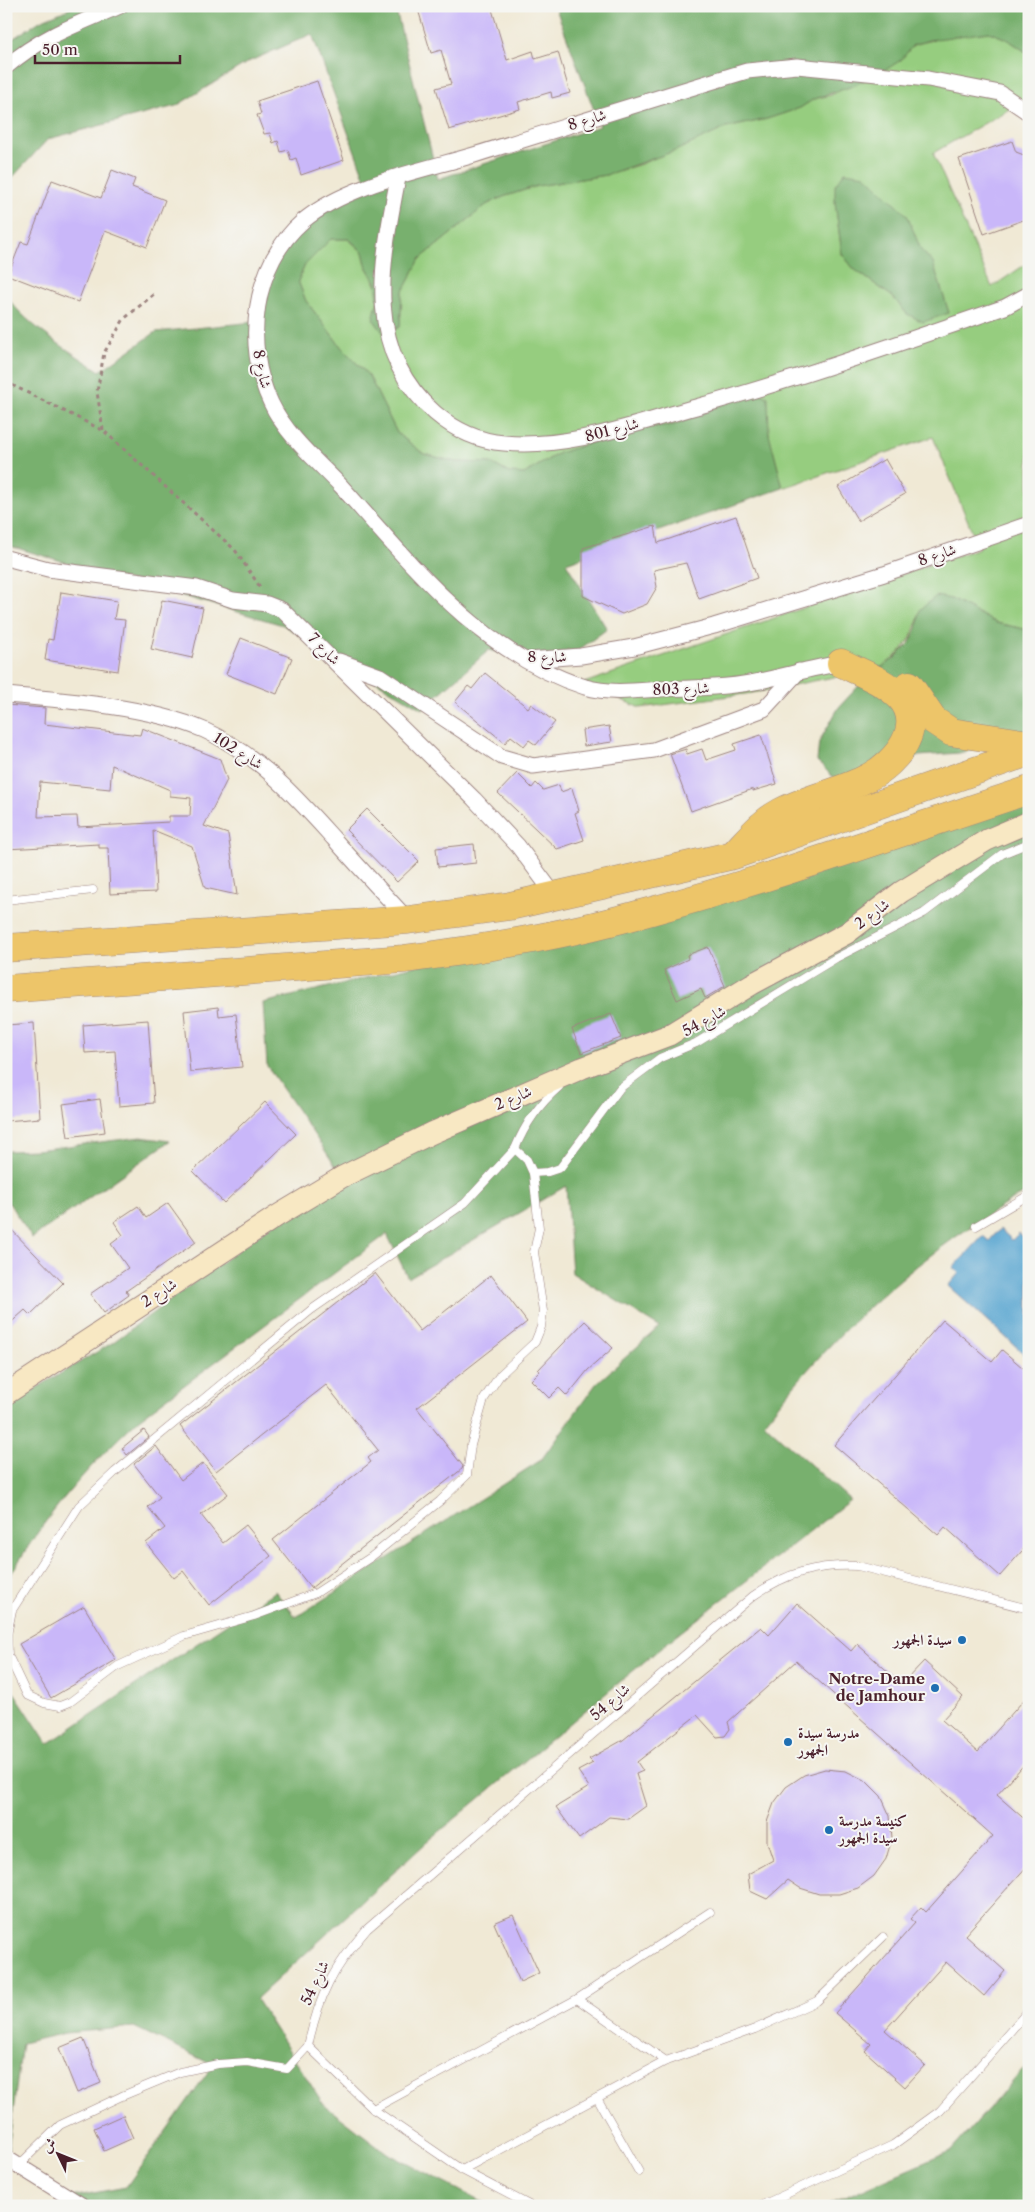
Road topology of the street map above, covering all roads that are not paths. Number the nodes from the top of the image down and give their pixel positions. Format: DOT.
graph roads {
  1 [pos="120,6"];
  2 [pos="6,67"];
  3 [pos="1029,113"];
  4 [pos="398,178"];
  5 [pos="1029,294"];
  6 [pos="1029,524"];
  7 [pos="6,558"];
  8 [pos="332,658"];
  9 [pos="525,660"];
  10 [pos="841,663"];
  11 [pos="799,671"];
  12 [pos="6,695"];
  13 [pos="1029,744"];
  14 [pos="1029,752"];
  15 [pos="1029,790"];
  16 [pos="1029,822"];
  17 [pos="1029,843"];
  18 [pos="734,855"];
  19 [pos="93,890"];
  20 [pos="556,897"];
  21 [pos="6,900"];
  22 [pos="408,920"];
  23 [pos="6,948"];
  24 [pos="6,989"];
  25 [pos="582,1068"];
  26 [pos="515,1149"];
  27 [pos="533,1173"];
  28 [pos="1029,1195"];
  29 [pos="976,1226"];
  30 [pos="6,1394"];
  31 [pos="1029,1609"];
  32 [pos="710,1912"];
  33 [pos="883,1937"];
  34 [pos="578,1999"];
  35 [pos="1029,2010"];
  36 [pos="308,2046"];
  37 [pos="666,2061"];
  38 [pos="597,2098"];
  39 [pos="373,2110"];
  40 [pos="13,2162"];
  41 [pos="462,2170"];
  42 [pos="639,2172"];
  43 [pos="84,2206"];
  44 [pos="531,2206"];
  45 [pos="760,2206"];
  1 -- 2 [label="street"];
  3 -- 4 [label="street, شارع 8"];
  4 -- 5 [label="street, شارع 801"];
  4 -- 9 [label="street, شارع 8"];
  6 -- 9 [label="street, شارع 8"];
  7 -- 8 [label="street, شارع 7"];
  8 -- 11 [label="street"];
  8 -- 20 [label="street, شارع 7"];
  9 -- 11 [label="street, شارع 803"];
  10 -- 11 [label="street, شارع 803"];
  10 -- 13 [label="highway"];
  10 -- 18 [label="highway"];
  12 -- 22 [label="street, شارع 102"];
  14 -- 18 [label="highway"];
  15 -- 24 [label="highway"];
  16 -- 25 [label="street, شارع 2"];
  17 -- 27 [label="lane, شارع 54"];
  18 -- 20 [label="highway"];
  19 -- 21 [label="lane"];
  20 -- 22 [label="highway"];
  22 -- 23 [label="highway"];
  25 -- 26 [label="lane"];
  25 -- 30 [label="street, شارع 2"];
  26 -- 27 [label="lane"];
  26 -- 27 [label="lane"];
  28 -- 29 [label="lane"];
  31 -- 36 [label="lane, شارع 54"];
  32 -- 34 [label="lane"];
  33 -- 37 [label="lane"];
  34 -- 37 [label="lane"];
  34 -- 39 [label="lane"];
  35 -- 45 [label="lane"];
  36 -- 39 [label="lane"];
  36 -- 40 [label="lane"];
  37 -- 38 [label="lane"];
  38 -- 41 [label="lane"];
  38 -- 42 [label="lane"];
  39 -- 41 [label="lane"];
  40 -- 43 [label="street"];
  41 -- 44 [label="lane"];
}
